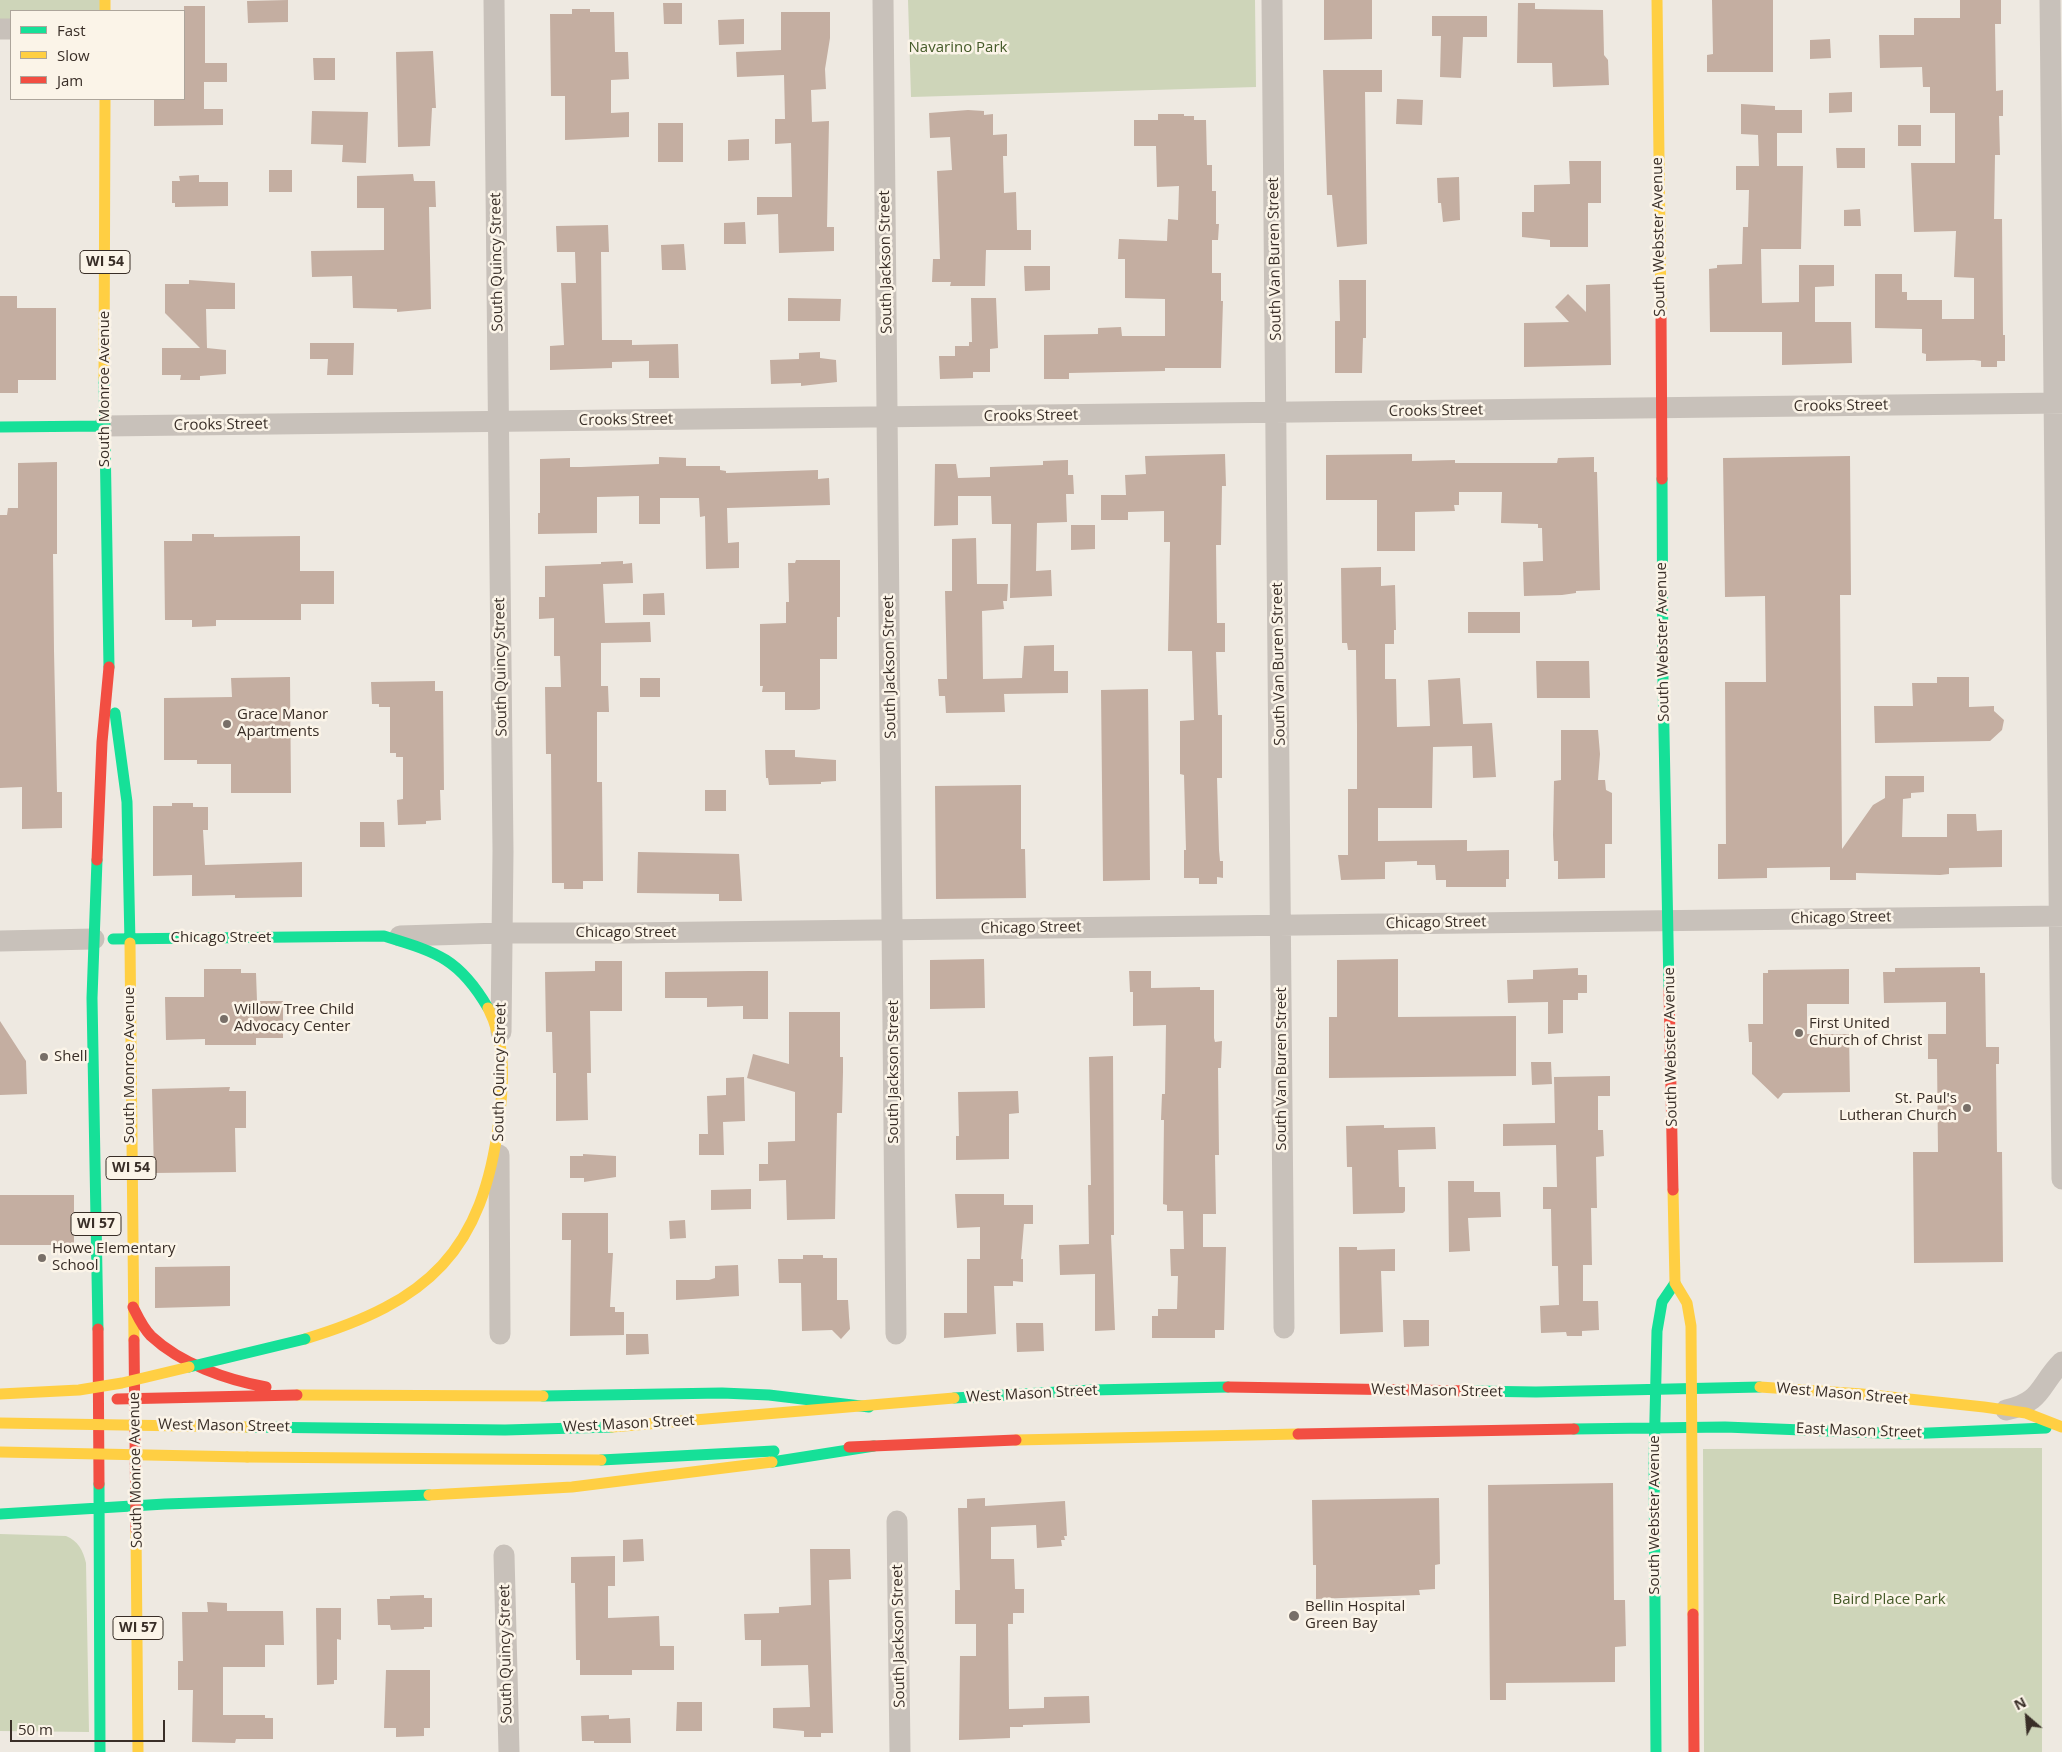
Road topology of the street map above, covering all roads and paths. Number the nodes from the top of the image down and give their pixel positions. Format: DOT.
graph roads {
  1 [pos="494,0"];
  2 [pos="883,0"];
  3 [pos="1272,0"];
  4 [pos="1657,0"];
  5 [pos="2050,0"];
  6 [pos="105,100"];
  7 [pos="2058,403"];
  8 [pos="1662,408"];
  9 [pos="1276,412"];
  10 [pos="888,417"];
  11 [pos="498,422"];
  12 [pos="104,426"];
  13 [pos="0,427"];
  14 [pos="109,680"];
  15 [pos="2061,916"];
  16 [pos="1668,920"];
  17 [pos="1282,925"];
  18 [pos="893,930"];
  19 [pos="501,933"];
  20 [pos="384,936"];
  21 [pos="94,939"];
  22 [pos="130,939"];
  23 [pos="0,940"];
  24 [pos="501,1046"];
  25 [pos="499,1128"];
  26 [pos="2062,1179"];
  27 [pos="1675,1283"];
  28 [pos="133,1307"];
  29 [pos="1284,1328"];
  30 [pos="500,1334"];
  31 [pos="896,1334"];
  32 [pos="2062,1362"];
  33 [pos="1692,1388"];
  34 [pos="1656,1389"];
  35 [pos="0,1394"];
  36 [pos="365,1394"];
  37 [pos="135,1398"];
  38 [pos="99,1399"];
  39 [pos="870,1407"];
  40 [pos="2005,1410"];
  41 [pos="0,1423"];
  42 [pos="1655,1427"];
  43 [pos="1692,1427"];
  44 [pos="2062,1427"];
  45 [pos="874,1446"];
  46 [pos="0,1452"];
  47 [pos="137,1505"];
  48 [pos="99,1508"];
  49 [pos="0,1514"];
  50 [pos="897,1521"];
  51 [pos="504,1555"];
  52 [pos="100,1752"];
  53 [pos="138,1752"];
  54 [pos="509,1752"];
  55 [pos="900,1752"];
  56 [pos="1656,1752"];
  57 [pos="1694,1752"];
  1 -- 11 [label="street, South Quincy Street"];
  2 -- 10 [label="street, South Jackson Street"];
  3 -- 9 [label="street, South Van Buren Street"];
  4 -- 8 [label="main road, South Webster Avenue"];
  5 -- 7 [label="street"];
  6 -- 12 [label="main road, South Monroe Avenue / WI 54"];
  7 -- 8 [label="street, Crooks Street"];
  7 -- 15 [label="street"];
  8 -- 9 [label="street, Crooks Street"];
  8 -- 16 [label="main road, South Webster Avenue"];
  9 -- 10 [label="street, Crooks Street"];
  9 -- 17 [label="street, South Van Buren Street"];
  10 -- 11 [label="street, Crooks Street"];
  10 -- 18 [label="street, South Jackson Street"];
  11 -- 12 [label="street, Crooks Street"];
  11 -- 19 [label="street, South Quincy Street"];
  12 -- 13 [label="main road, Crooks Street"];
  12 -- 14 [label="main road, South Monroe Avenue / WI 54"];
  14 -- 21 [label="main road, South Monroe Avenue / WI 54"];
  14 -- 22 [label="main road, South Monroe Avenue / WI 54"];
  15 -- 16 [label="street, Chicago Street"];
  15 -- 26 [label="street"];
  16 -- 17 [label="street, Chicago Street"];
  16 -- 27 [label="main road, South Webster Avenue"];
  17 -- 18 [label="street, Chicago Street"];
  17 -- 29 [label="street, South Van Buren Street"];
  18 -- 19 [label="street, Chicago Street"];
  18 -- 31 [label="street, South Jackson Street"];
  19 -- 20 [label="street, Chicago Street"];
  19 -- 24 [label="street, South Quincy Street"];
  20 -- 22 [label="main road, Chicago Street"];
  20 -- 24 [label="main road"];
  21 -- 22 [label="main road, Chicago Street"];
  21 -- 23 [label="street, Chicago Street"];
  21 -- 38 [label="main road, South Monroe Avenue / WI 57"];
  22 -- 28 [label="main road, South Monroe Avenue / WI 54"];
  24 -- 25 [label="main road, South Quincy Street"];
  25 -- 30 [label="street, South Quincy Street"];
  25 -- 35 [label="main road, bridge"];
  27 -- 33 [label="main road, South Webster Avenue"];
  27 -- 34 [label="main road, South Webster Avenue"];
  28 -- 36 [label="main road"];
  28 -- 37 [label="main road, South Monroe Avenue / WI 54"];
  32 -- 40 [label="street"];
  33 -- 34 [label="main road, West Mason Street"];
  33 -- 40 [label="main road, West Mason Street"];
  33 -- 43 [label="main road, South Webster Avenue"];
  34 -- 39 [label="main road, West Mason Street"];
  34 -- 42 [label="main road, South Webster Avenue"];
  36 -- 37 [label="main road"];
  36 -- 39 [label="main road"];
  37 -- 38 [label="main road"];
  37 -- 47 [label="main road, South Monroe Avenue / WI 54"];
  38 -- 48 [label="main road, South Monroe Avenue / WI 57"];
  39 -- 41 [label="main road, West Mason Street, bridge"];
  40 -- 44 [label="main road, West Mason Street"];
  42 -- 43 [label="main road, East Mason Street"];
  42 -- 45 [label="main road, West Mason Street"];
  42 -- 56 [label="main road, South Webster Avenue"];
  43 -- 44 [label="main road, East Mason Street"];
  43 -- 57 [label="main road, South Webster Avenue"];
  45 -- 46 [label="main road, West Mason Street, bridge"];
  45 -- 47 [label="main road"];
  47 -- 48 [label="main road"];
  47 -- 53 [label="main road, South Monroe Avenue / WI 57"];
  48 -- 49 [label="main road"];
  48 -- 52 [label="main road, South Monroe Avenue / WI 57"];
  50 -- 55 [label="street, South Jackson Street"];
  51 -- 54 [label="street, South Quincy Street"];
}
